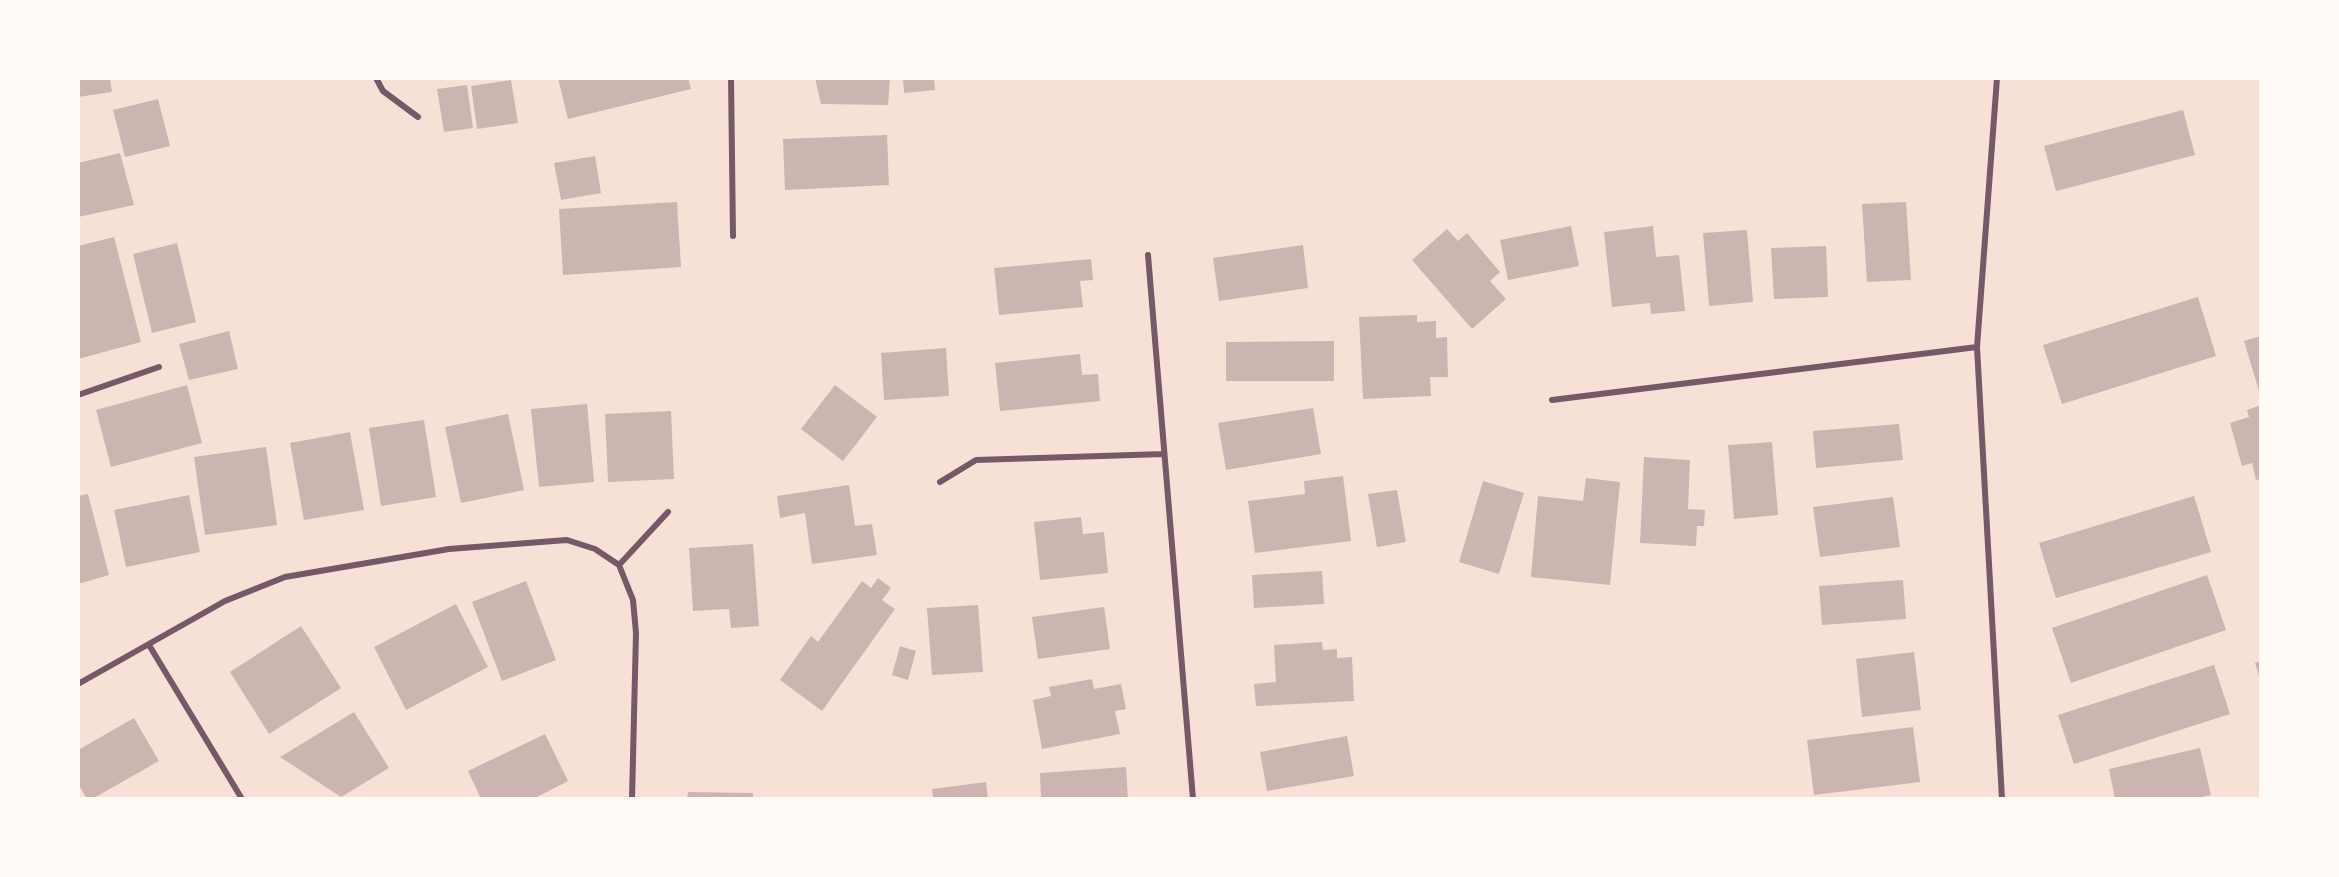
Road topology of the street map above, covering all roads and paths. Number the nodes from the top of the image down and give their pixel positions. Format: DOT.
graph roads {
  1 [pos="376,78"];
  2 [pos="731,78"];
  3 [pos="1997,78"];
  4 [pos="418,117"];
  5 [pos="733,236"];
  6 [pos="1148,255"];
  7 [pos="1977,347"];
  8 [pos="159,367"];
  9 [pos="78,395"];
  10 [pos="1552,399"];
  11 [pos="1164,454"];
  12 [pos="940,482"];
  13 [pos="668,512"];
  14 [pos="619,565"];
  15 [pos="149,645"];
  16 [pos="78,684"];
  17 [pos="242,799"];
  18 [pos="632,799"];
  19 [pos="1193,799"];
  20 [pos="1999,799"];
  1 -- 4 [label="street"];
  2 -- 5 [label="street"];
  3 -- 7 [label="street"];
  6 -- 11 [label="street"];
  7 -- 10 [label="street"];
  7 -- 20 [label="street"];
  8 -- 9 [label="street"];
  11 -- 12 [label="street"];
  11 -- 19 [label="street"];
  13 -- 14 [label="street"];
  14 -- 15 [label="street"];
  14 -- 18 [label="street"];
  15 -- 16 [label="street"];
  15 -- 17 [label="street"];
}
